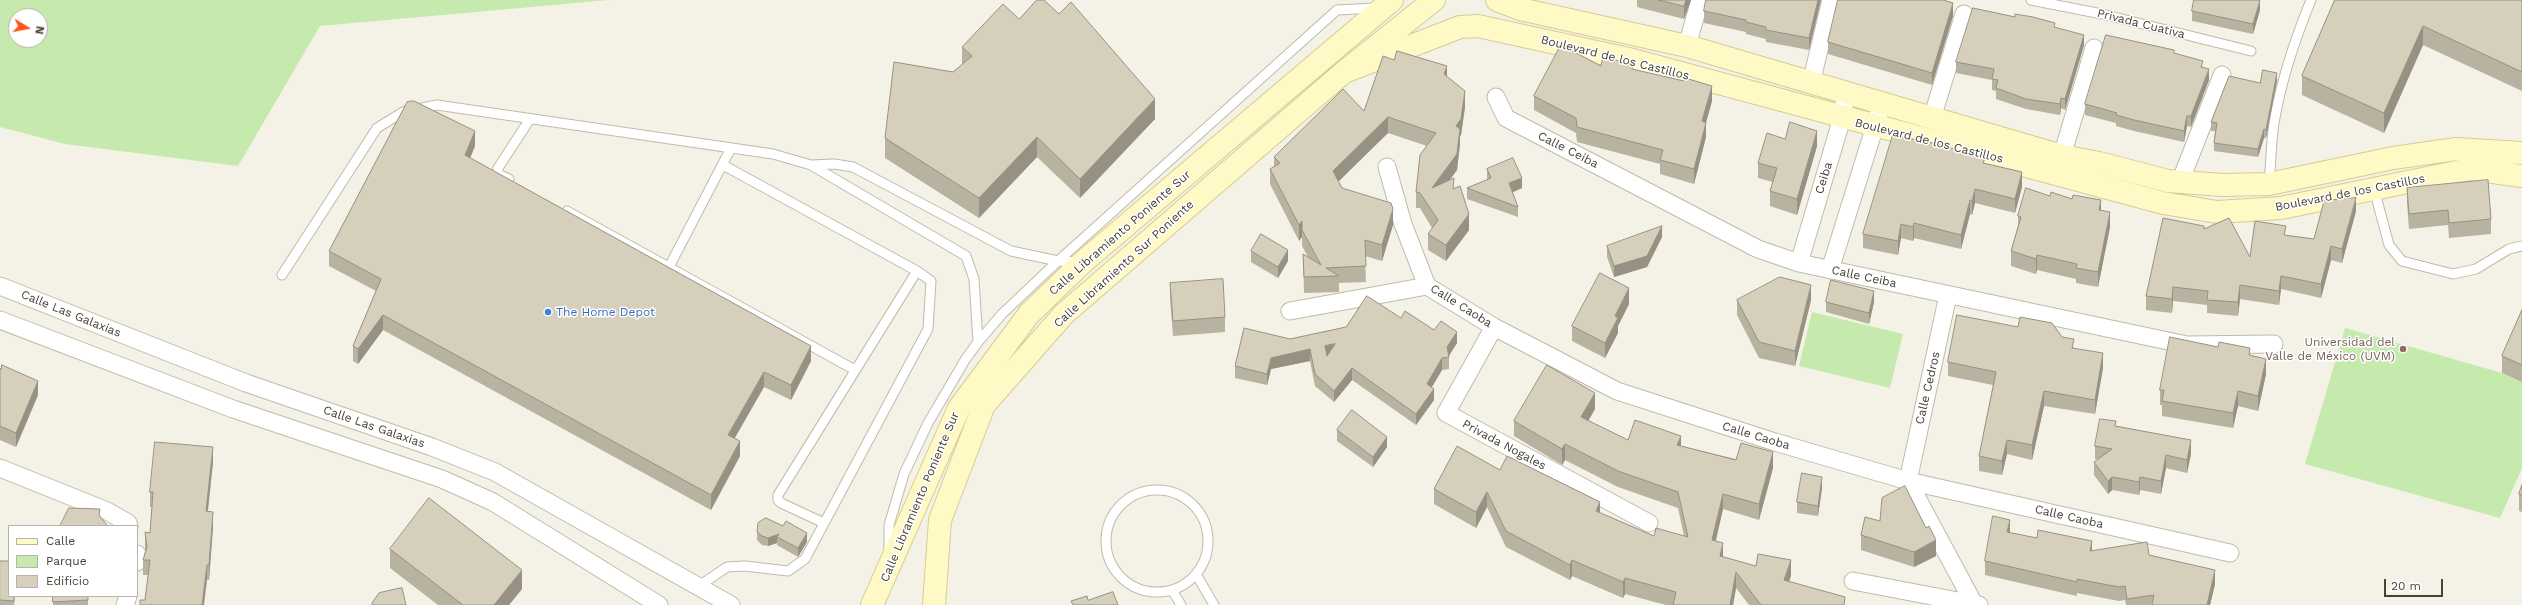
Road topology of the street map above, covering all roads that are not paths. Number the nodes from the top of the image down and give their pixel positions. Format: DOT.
graph roads {
  1 [pos="1434,0"];
  2 [pos="1497,0"];
  3 [pos="1700,0"];
  4 [pos="1831,0"];
  5 [pos="2031,0"];
  6 [pos="2311,0"];
  7 [pos="1388,4"];
  8 [pos="1964,14"];
  9 [pos="1688,46"];
  10 [pos="2094,48"];
  11 [pos="2251,51"];
  12 [pos="1344,72"];
  13 [pos="2222,75"];
  14 [pos="1811,83"];
  15 [pos="1846,92"];
  16 [pos="1496,97"];
  17 [pos="1882,102"];
  18 [pos="1842,118"];
  19 [pos="1932,118"];
  20 [pos="530,119"];
  21 [pos="1875,127"];
  22 [pos="731,148"];
  23 [pos="2522,153"];
  24 [pos="2062,156"];
  25 [pos="722,165"];
  26 [pos="811,165"];
  27 [pos="1388,167"];
  28 [pos="2140,174"];
  29 [pos="2522,176"];
  30 [pos="2180,182"];
  31 [pos="2269,184"];
  32 [pos="520,186"];
  33 [pos="2374,189"];
  34 [pos="2136,195"];
  35 [pos="558,206"];
  36 [pos="2522,246"];
  37 [pos="1058,261"];
  38 [pos="1083,262"];
  39 [pos="1798,263"];
  40 [pos="669,267"];
  41 [pos="1830,270"];
  42 [pos="916,271"];
  43 [pos="282,275"];
  44 [pos="0,286"];
  45 [pos="1427,286"];
  46 [pos="1948,295"];
  47 [pos="1290,311"];
  48 [pos="0,320"];
  49 [pos="1494,327"];
  50 [pos="978,342"];
  51 [pos="2274,344"];
  52 [pos="855,370"];
  53 [pos="365,424"];
  54 [pos="356,451"];
  55 [pos="0,468"];
  56 [pos="1908,481"];
  57 [pos="824,523"];
  58 [pos="1649,523"];
  59 [pos="129,525"];
  60 [pos="2230,553"];
  61 [pos="889,570"];
  62 [pos="1196,574"];
  63 [pos="1853,581"];
  64 [pos="699,586"];
  65 [pos="1172,590"];
  66 [pos="659,605"];
  67 [pos="731,605"];
  68 [pos="872,605"];
  69 [pos="934,605"];
  70 [pos="1181,605"];
  71 [pos="1214,605"];
  72 [pos="1976,605"];
  1 -- 12 [label="street, Calle Libramiento Sur Poniente"];
  2 -- 9 [label="street, Boulevard de los Castillos"];
  3 -- 9 [label="street"];
  4 -- 14 [label="street"];
  5 -- 11 [label="lane, Privada Cuativa"];
  6 -- 31 [label="lane"];
  7 -- 37 [label="lane"];
  7 -- 38 [label="street, Calle Libramiento Poniente Sur"];
  8 -- 19 [label="street"];
  9 -- 14 [label="street, Boulevard de los Castillos"];
  10 -- 24 [label="street"];
  12 -- 18 [label="street, Boulevard de los Castillos"];
  12 -- 69 [label="street, Calle Libramiento Sur Poniente"];
  13 -- 30 [label="street"];
  14 -- 15 [label="street, Boulevard de los Castillos"];
  15 -- 17 [label="street, Boulevard de los Castillos"];
  15 -- 18 [label="street, Ceiba"];
  16 -- 39 [label="street, Calle Ceiba"];
  17 -- 19 [label="street, Boulevard de los Castillos"];
  17 -- 21 [label="street"];
  18 -- 21 [label="street, Boulevard de los Castillos"];
  18 -- 39 [label="street, Ceiba"];
  19 -- 24 [label="street, Boulevard de los Castillos"];
  20 -- 22 [label="lane"];
  20 -- 32 [label="lane"];
  20 -- 43 [label="lane"];
  21 -- 34 [label="street, Boulevard de los Castillos"];
  21 -- 41 [label="street"];
  22 -- 25 [label="lane"];
  22 -- 26 [label="lane"];
  23 -- 31 [label="street, Boulevard de los Castillos"];
  24 -- 28 [label="street, Boulevard de los Castillos"];
  25 -- 40 [label="lane"];
  25 -- 42 [label="lane"];
  26 -- 37 [label="lane"];
  26 -- 50 [label="lane"];
  27 -- 45 [label="street, Calle Caoba"];
  28 -- 30 [label="street, Boulevard de los Castillos"];
  28 -- 34 [label="street"];
  29 -- 33 [label="street, Boulevard de los Castillos"];
  30 -- 31 [label="street, Boulevard de los Castillos"];
  33 -- 34 [label="street, Boulevard de los Castillos"];
  33 -- 36 [label="lane"];
  35 -- 40 [label="lane"];
  37 -- 38 [label="lane"];
  37 -- 50 [label="lane"];
  38 -- 61 [label="street, Calle Libramiento Poniente Sur"];
  39 -- 41 [label="street, Calle Ceiba"];
  40 -- 52 [label="lane"];
  41 -- 46 [label="street, Calle Ceiba"];
  42 -- 52 [label="lane"];
  42 -- 57 [label="lane"];
  44 -- 53 [label="street, Calle Las Galaxias"];
  45 -- 47 [label="street"];
  45 -- 49 [label="street, Calle Caoba"];
  46 -- 51 [label="street, Calle Ceiba"];
  46 -- 56 [label="street, Calle Cedros"];
  48 -- 54 [label="street"];
  49 -- 56 [label="street, Calle Caoba"];
  49 -- 58 [label="street, Privada Nogales"];
  50 -- 61 [label="lane"];
  52 -- 57 [label="lane"];
  53 -- 54 [label="street"];
  53 -- 64 [label="street, Calle Las Galaxias"];
  54 -- 66 [label="street"];
  55 -- 59 [label="street"];
  56 -- 60 [label="street, Calle Caoba"];
  56 -- 72 [label="street"];
  57 -- 64 [label="lane"];
  61 -- 68 [label="street, Calle Libramiento Poniente Sur"];
  62 -- 65 [label="lane"];
  62 -- 65 [label="lane"];
  62 -- 71 [label="lane"];
  63 -- 72 [label="street"];
  64 -- 67 [label="street, Calle Las Galaxias"];
  65 -- 70 [label="lane"];
}
